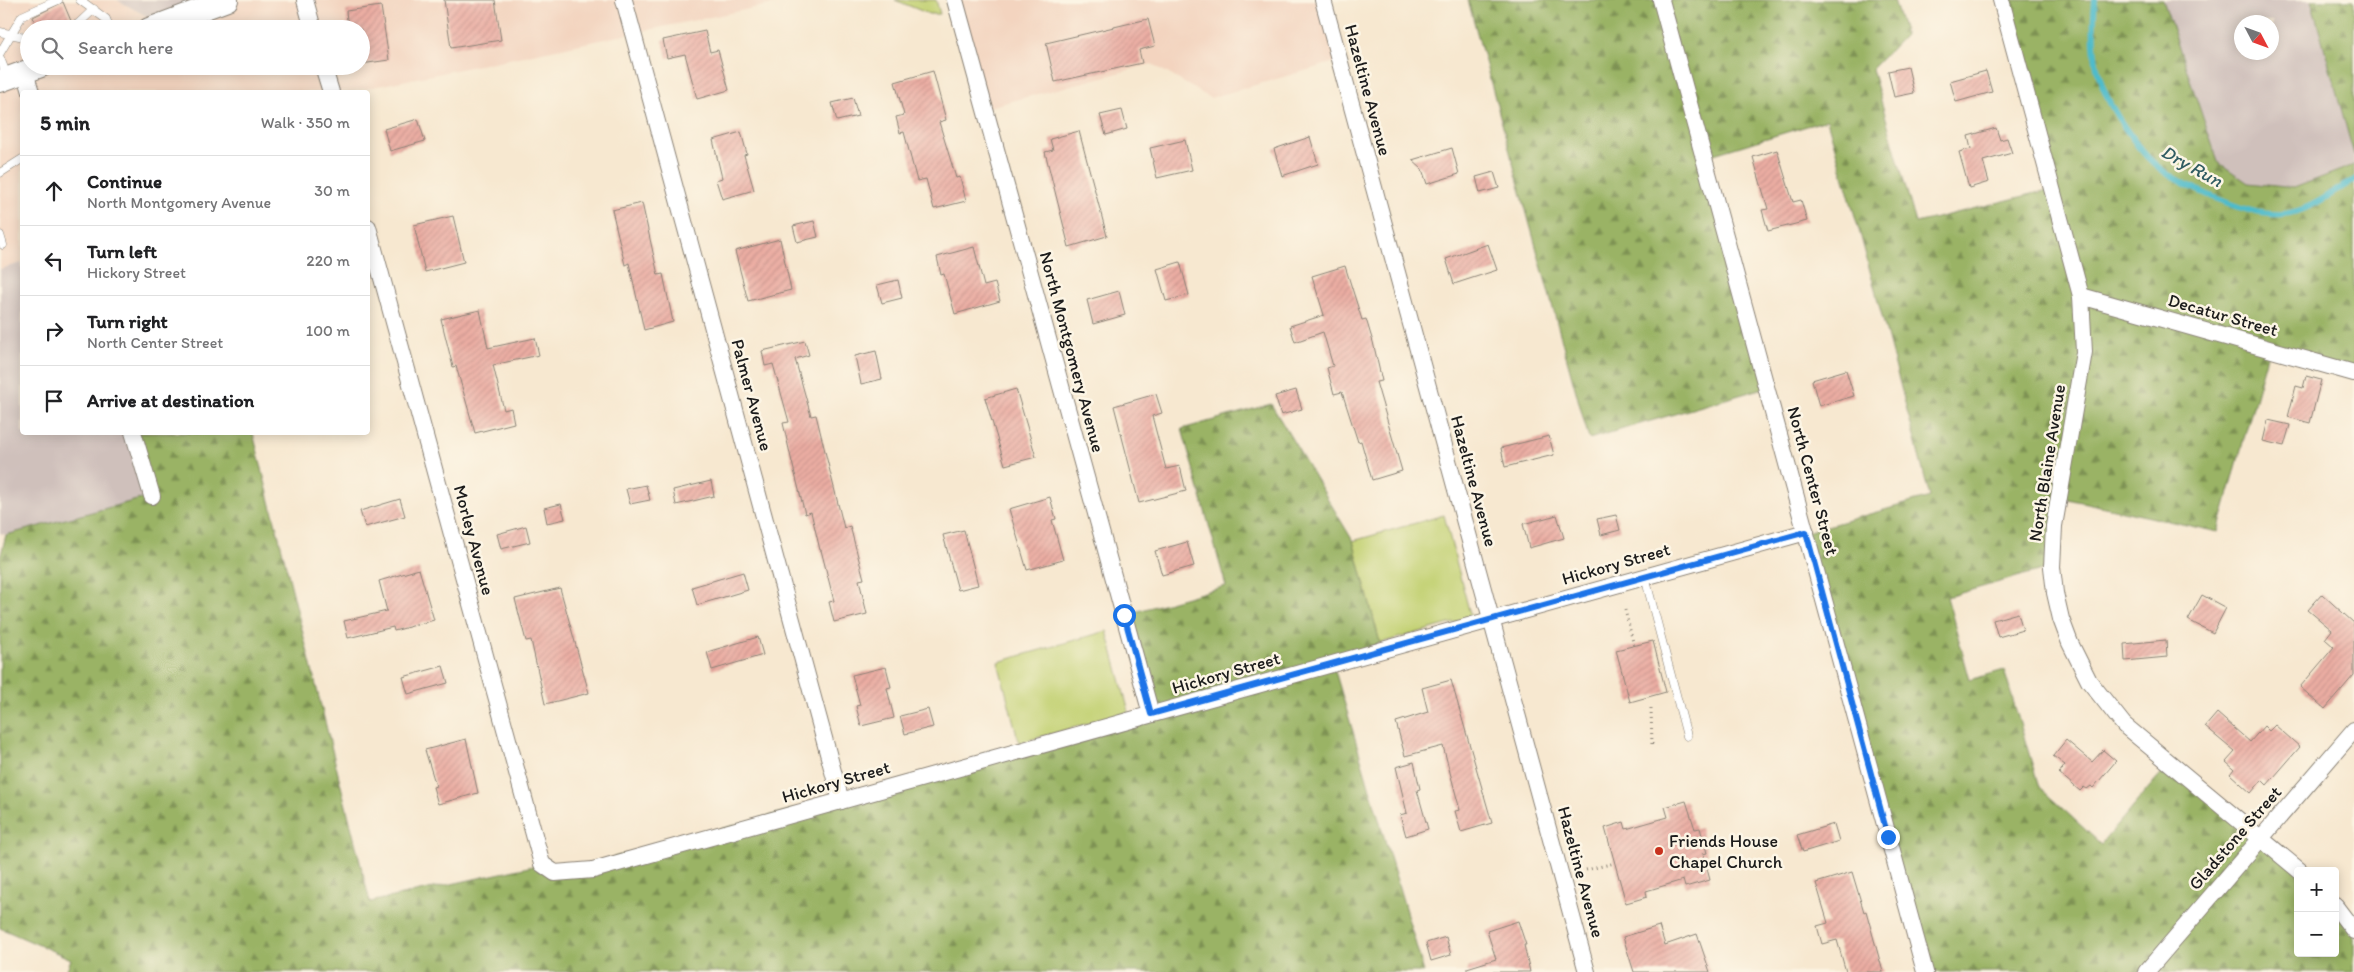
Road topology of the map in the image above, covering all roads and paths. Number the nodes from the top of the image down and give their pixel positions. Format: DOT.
graph roads {
  1 [pos="58,0"];
  2 [pos="80,0"];
  3 [pos="227,0"];
  4 [pos="305,0"];
  5 [pos="624,0"];
  6 [pos="955,0"];
  7 [pos="1322,0"];
  8 [pos="1661,0"];
  9 [pos="2001,0"];
  10 [pos="94,9"];
  11 [pos="82,20"];
  12 [pos="106,20"];
  13 [pos="173,20"];
  14 [pos="311,20"];
  15 [pos="0,32"];
  16 [pos="10,35"];
  17 [pos="20,37"];
  18 [pos="0,53"];
  19 [pos="326,75"];
  20 [pos="330,90"];
  21 [pos="20,159"];
  22 [pos="0,173"];
  23 [pos="370,234"];
  24 [pos="0,235"];
  25 [pos="3,246"];
  26 [pos="2081,296"];
  27 [pos="2354,372"];
  28 [pos="134,435"];
  29 [pos="152,496"];
  30 [pos="1806,532"];
  31 [pos="1645,577"];
  32 [pos="1625,610"];
  33 [pos="1491,620"];
  34 [pos="1634,646"];
  35 [pos="1651,708"];
  36 [pos="1151,714"];
  37 [pos="2354,730"];
  38 [pos="1687,736"];
  39 [pos="1652,745"];
  40 [pos="841,801"];
  41 [pos="2261,839"];
  42 [pos="1615,863"];
  43 [pos="542,864"];
  44 [pos="2295,867"];
  45 [pos="1586,870"];
  46 [pos="2339,911"];
  47 [pos="2354,931"];
  48 [pos="1587,972"];
  49 [pos="1925,972"];
  50 [pos="2146,972"];
  1 -- 16 [label="lane"];
  2 -- 10 [label="lane"];
  3 -- 13 [label="main road"];
  4 -- 14 [label="street"];
  5 -- 40 [label="street, Palmer Avenue"];
  6 -- 36 [label="street, North Montgomery Avenue"];
  7 -- 33 [label="street, Hazeltine Avenue"];
  8 -- 30 [label="street, North Center Street"];
  9 -- 26 [label="street, North Blaine Avenue"];
  10 -- 11 [label="lane"];
  10 -- 12 [label="lane"];
  15 -- 16 [label="lane"];
  16 -- 17 [label="lane"];
  16 -- 18 [label="lane"];
  19 -- 20 [label="street"];
  21 -- 22 [label="lane"];
  23 -- 43 [label="street, Morley Avenue"];
  24 -- 25 [label="lane"];
  26 -- 27 [label="street, Decatur Street"];
  26 -- 41 [label="street, North Blaine Avenue"];
  28 -- 29 [label="street"];
  30 -- 31 [label="street, Hickory Street"];
  30 -- 49 [label="street, North Center Street"];
  31 -- 33 [label="street, Hickory Street"];
  31 -- 38 [label="lane"];
  32 -- 34 [label="path"];
  33 -- 36 [label="street, Hickory Street"];
  33 -- 48 [label="street, Hazeltine Avenue"];
  35 -- 39 [label="path"];
  36 -- 40 [label="street, Hickory Street"];
  37 -- 41 [label="street, Gladstone Street"];
  40 -- 43 [label="street, Hickory Street"];
  41 -- 44 [label="street, North Blaine Avenue"];
  41 -- 50 [label="street, Gladstone Street"];
  42 -- 45 [label="path"];
  46 -- 47 [label="street"];
}
